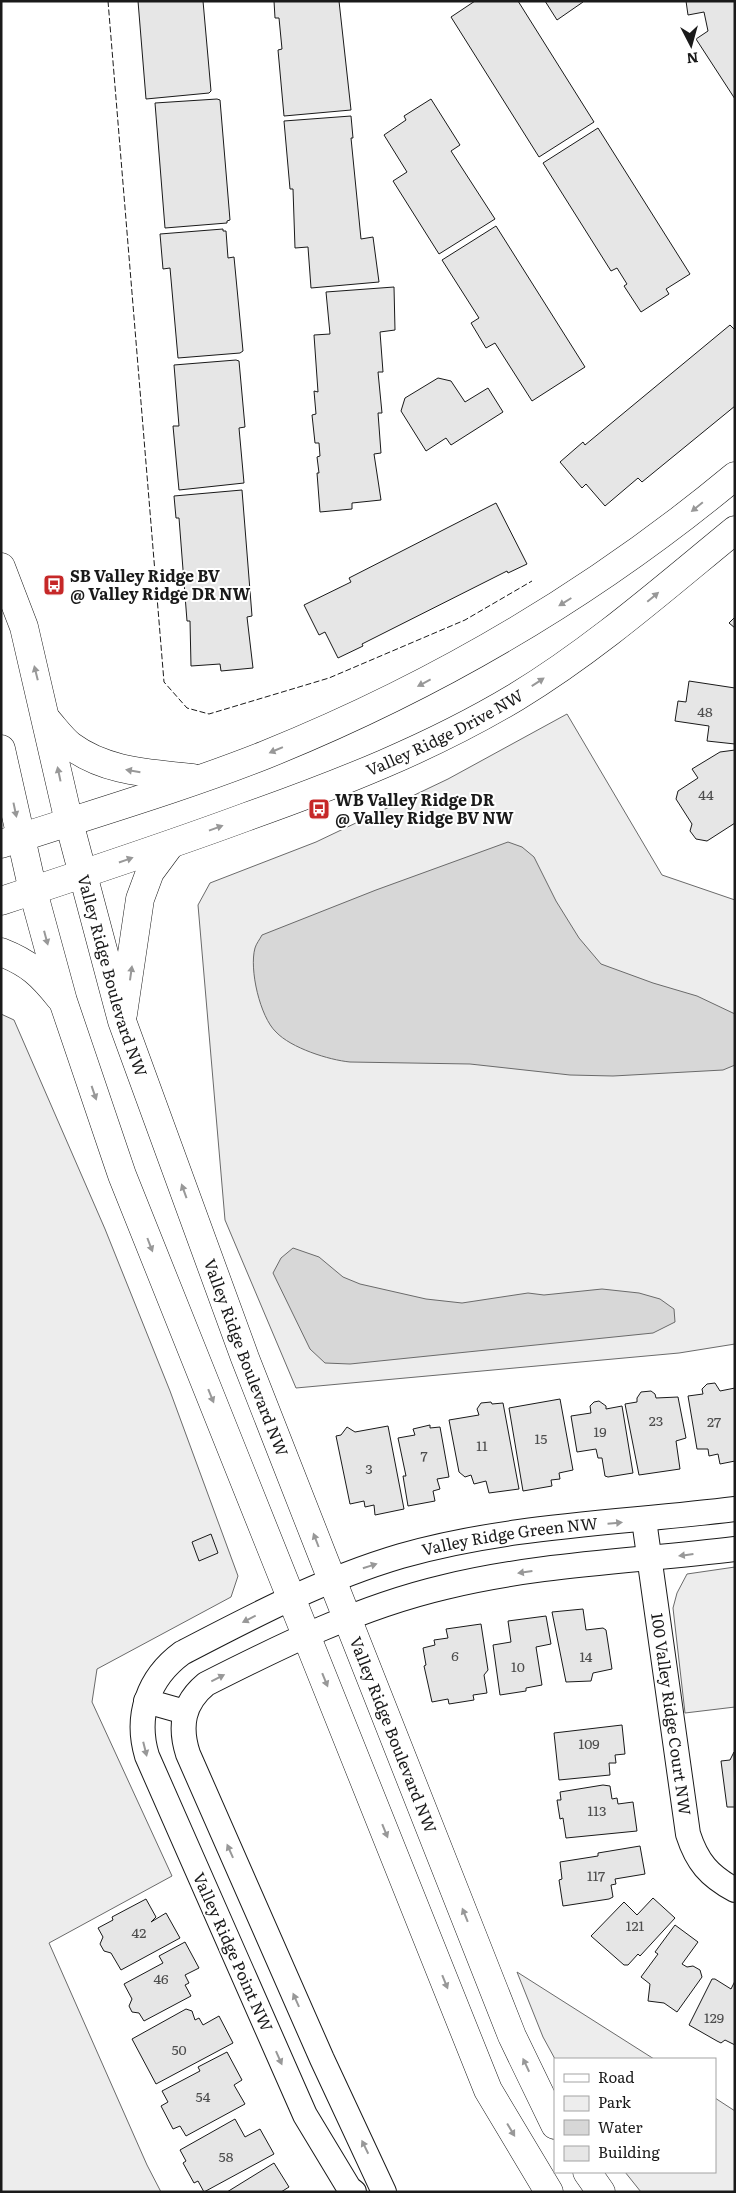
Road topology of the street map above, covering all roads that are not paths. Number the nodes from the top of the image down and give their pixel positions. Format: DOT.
graph roads {
  1 [pos="735,476"];
  2 [pos="735,530"];
  3 [pos="1,567"];
  4 [pos="47,720"];
  5 [pos="1,749"];
  6 [pos="198,779"];
  7 [pos="69,822"];
  8 [pos="11,841"];
  9 [pos="170,845"];
  10 [pos="82,874"];
  11 [pos="33,891"];
  12 [pos="1,901"];
  13 [pos="1,952"];
  14 [pos="62,1001"];
  15 [pos="122,1020"];
  16 [pos="735,1509"];
  17 [pos="644,1520"];
  18 [pos="735,1549"];
  19 [pos="649,1560"];
  20 [pos="332,1580"];
  21 [pos="292,1597"];
  22 [pos="347,1618"];
  23 [pos="307,1635"];
  24 [pos="146,1701"];
  25 [pos="185,1712"];
  26 [pos="735,1890"];
  27 [pos="554,2123"];
  28 [pos="588,2173"];
  29 [pos="354,2192"];
  30 [pos="384,2192"];
  31 [pos="549,2192"];
  32 [pos="602,2192"];
  1 -- 6 [label="street, one-way"];
  9 -- 2 [label="street, Valley Ridge Drive NW, one-way"];
  4 -- 3 [label="street, Valley Ridge Boulevard NW, one-way"];
  6 -- 4 [label="street, one-way"];
  7 -- 4 [label="street, Valley Ridge Boulevard NW, one-way"];
  5 -- 8 [label="street, one-way"];
  6 -- 7 [label="street"];
  7 -- 8 [label="street"];
  7 -- 10 [label="street, Valley Ridge Boulevard NW"];
  8 -- 11 [label="street"];
  10 -- 9 [label="street, Valley Ridge Drive NW, one-way"];
  15 -- 9 [label="street, one-way"];
  10 -- 11 [label="street, Valley Ridge Drive NW"];
  10 -- 15 [label="street, Valley Ridge Boulevard NW"];
  11 -- 12 [label="street, Valley Ridge Drive NW"];
  11 -- 14 [label="street, one-way"];
  13 -- 14 [label="street"];
  14 -- 21 [label="street, one-way"];
  20 -- 15 [label="street, Valley Ridge Boulevard NW, one-way"];
  16 -- 17 [label="street, Valley Ridge Green NW"];
  17 -- 19 [label="street, 100 Valley Ridge Court NW"];
  20 -- 17 [label="street, Valley Ridge Green NW, one-way"];
  18 -- 19 [label="street, one-way"];
  19 -- 22 [label="street, one-way"];
  19 -- 26 [label="street, 100 Valley Ridge Court NW"];
  20 -- 21 [label="street, Valley Ridge Green NW"];
  20 -- 22 [label="street, Valley Ridge Boulevard NW"];
  21 -- 23 [label="street"];
  21 -- 24 [label="street, Valley Ridge Point NW, one-way"];
  22 -- 23 [label="street"];
  27 -- 22 [label="street, Valley Ridge Boulevard NW, one-way"];
  25 -- 23 [label="street, one-way"];
  23 -- 31 [label="street, one-way"];
  24 -- 25 [label="street"];
  24 -- 29 [label="street, Valley Ridge Point NW, one-way"];
  30 -- 25 [label="street, one-way"];
  28 -- 32 [label="street"];
}
